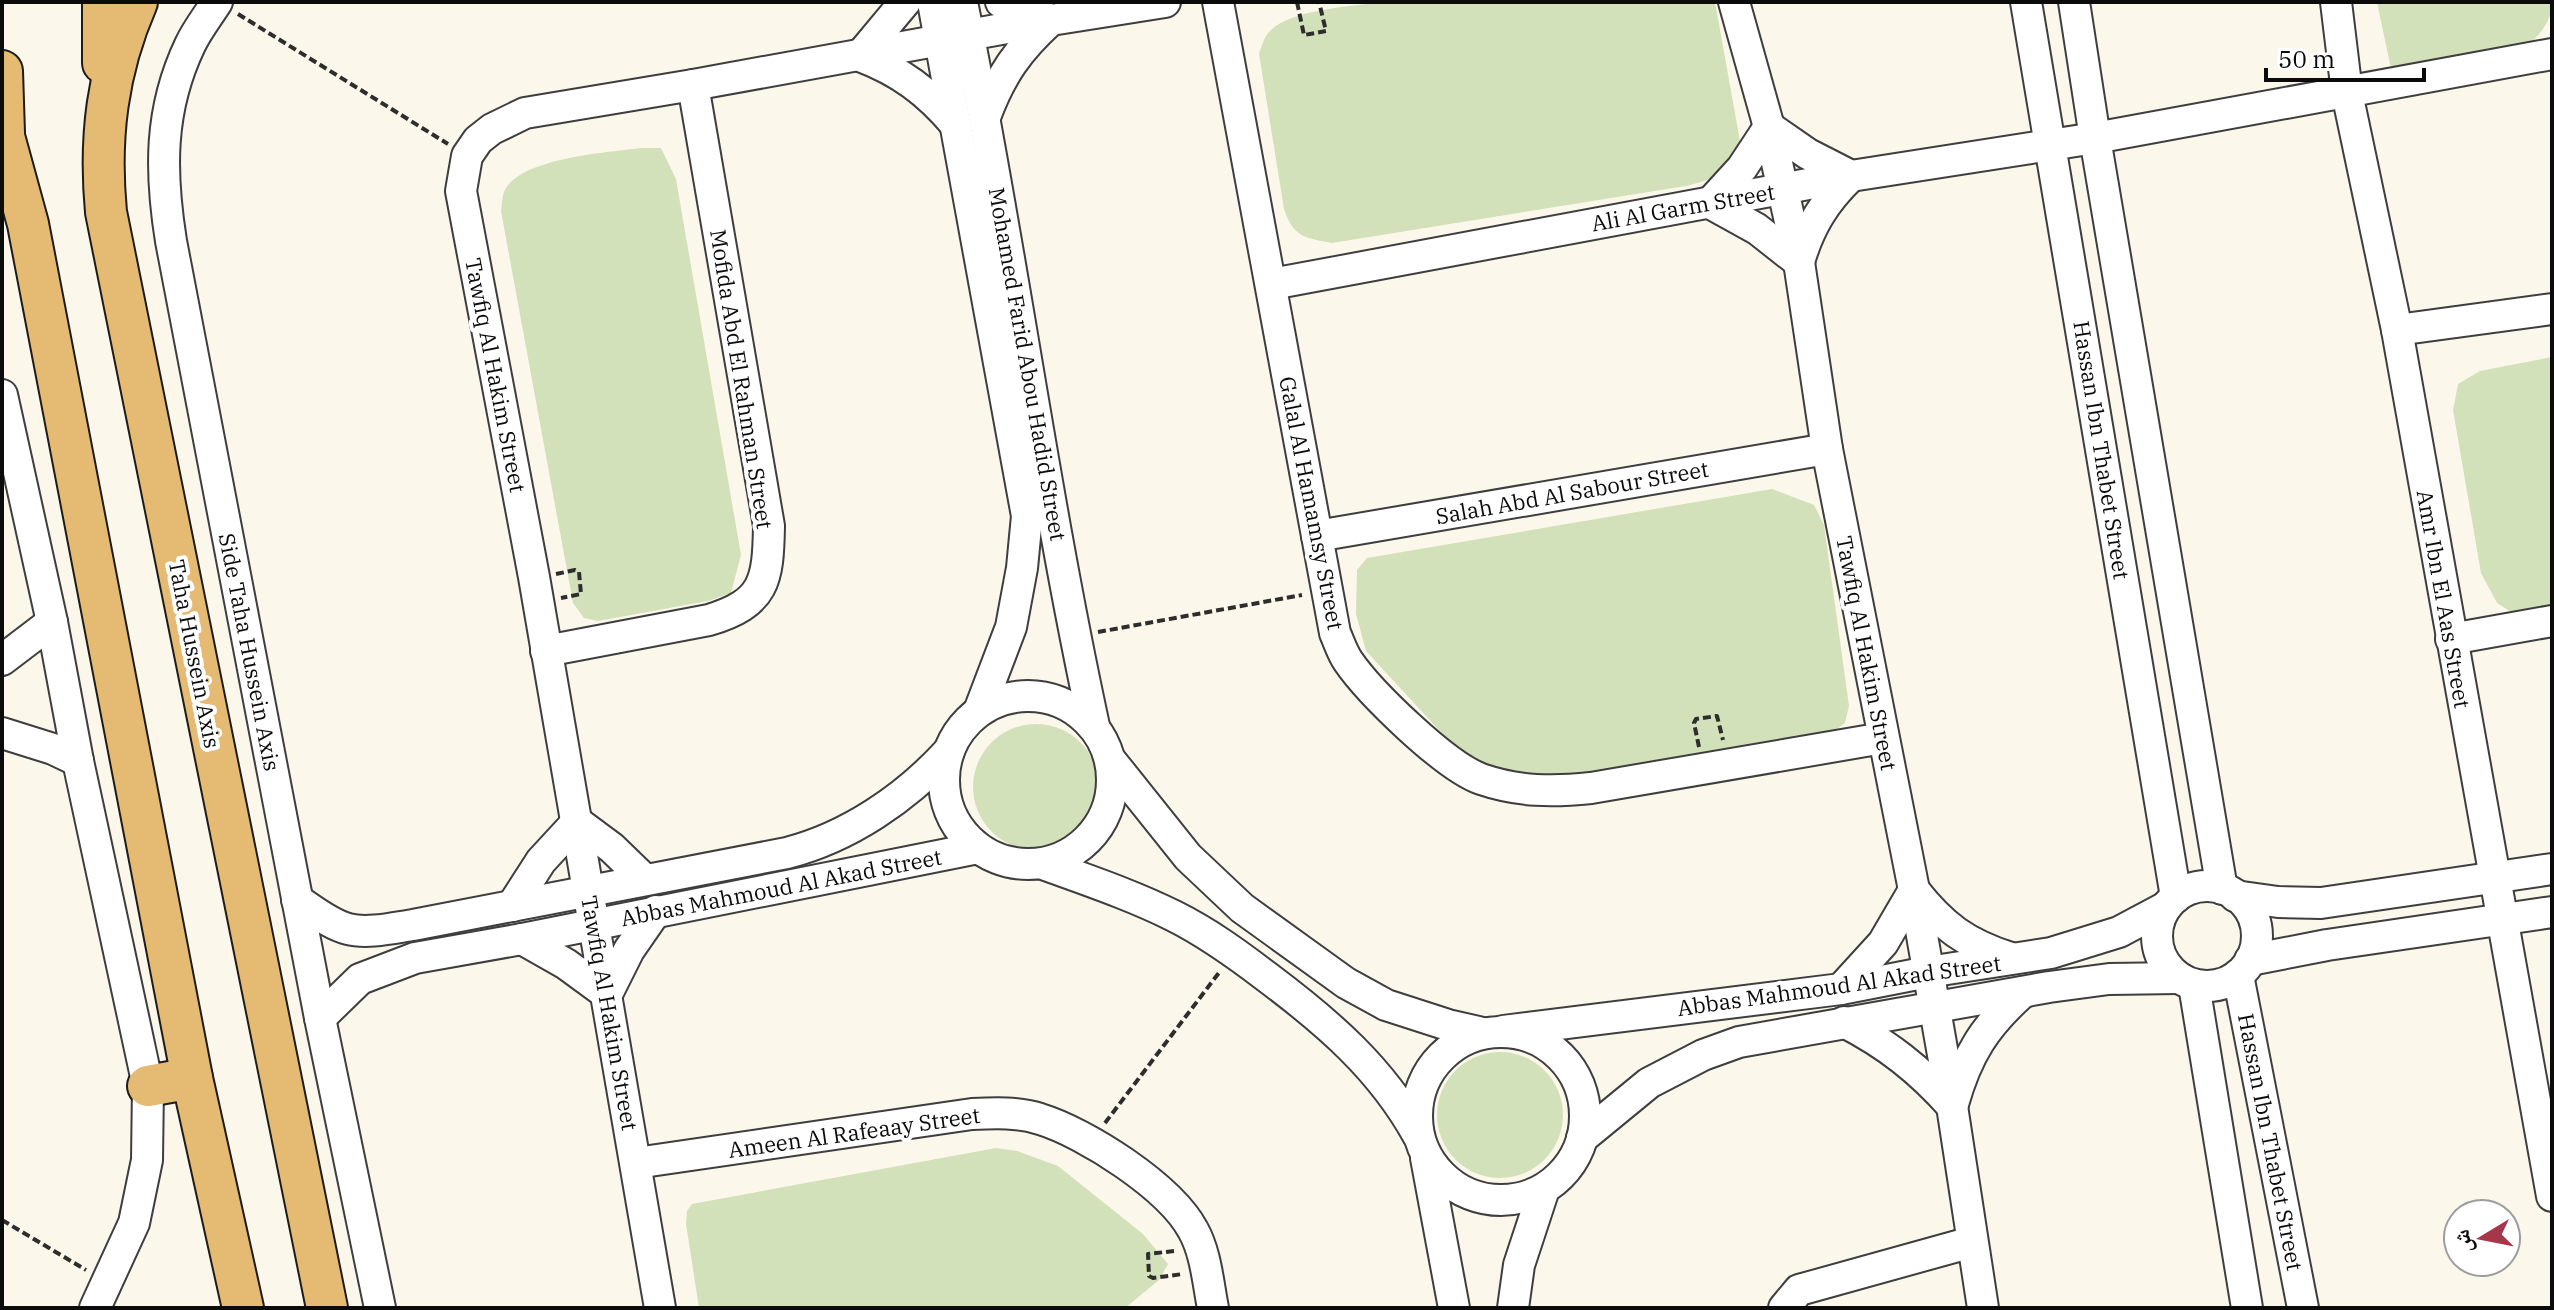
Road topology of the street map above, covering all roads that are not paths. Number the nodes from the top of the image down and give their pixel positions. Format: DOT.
graph roads {
  1 [pos="103,2"];
  2 [pos="137,2"];
  3 [pos="905,2"];
  4 [pos="933,2"];
  5 [pos="962,2"];
  6 [pos="1001,2"];
  7 [pos="1165,2"];
  8 [pos="1218,2"];
  9 [pos="1734,2"];
  10 [pos="2026,2"];
  11 [pos="2074,2"];
  12 [pos="2336,2"];
  13 [pos="224,6"];
  14 [pos="1051,20"];
  15 [pos="969,34"];
  16 [pos="938,39"];
  17 [pos="2548,48"];
  18 [pos="860,56"];
  19 [pos="2,71"];
  20 [pos="693,85"];
  21 [pos="2347,93"];
  22 [pos="985,117"];
  23 [pos="955,124"];
  24 [pos="103,127"];
  25 [pos="1769,127"];
  26 [pos="3,131"];
  27 [pos="2095,138"];
  28 [pos="2052,145"];
  29 [pos="1851,176"];
  30 [pos="1782,190"];
  31 [pos="1710,203"];
  32 [pos="1799,262"];
  33 [pos="1272,284"];
  34 [pos="2552,309"];
  35 [pos="2397,330"];
  36 [pos="2,395"];
  37 [pos="1827,449"];
  38 [pos="1317,536"];
  39 [pos="2552,621"];
  40 [pos="52,622"];
  41 [pos="2451,639"];
  42 [pos="546,651"];
  43 [pos="2,660"];
  44 [pos="979,711"];
  45 [pos="1094,726"];
  46 [pos="2,733"];
  47 [pos="1883,738"];
  48 [pos="949,751"];
  49 [pos="78,761"];
  50 [pos="1112,762"];
  51 [pos="577,822"];
  52 [pos="978,848"];
  53 [pos="1043,864"];
  54 [pos="2552,869"];
  55 [pos="2494,877"];
  56 [pos="644,879"];
  57 [pos="1914,890"];
  58 [pos="589,891"];
  59 [pos="2229,892"];
  60 [pos="297,900"];
  61 [pos="2171,902"];
  62 [pos="512,906"];
  63 [pos="656,911"];
  64 [pos="2552,912"];
  65 [pos="2502,919"];
  66 [pos="593,924"];
  67 [pos="522,939"];
  68 [pos="2015,959"];
  69 [pos="2244,968"];
  70 [pos="1928,972"];
  71 [pos="2186,981"];
  72 [pos="1841,989"];
  73 [pos="2023,992"];
  74 [pos="607,994"];
  75 [pos="1933,1006"];
  76 [pos="320,1018"];
  77 [pos="1844,1022"];
  78 [pos="1493,1032"];
  79 [pos="192,1078"];
  80 [pos="148,1086"];
  81 [pos="1952,1106"];
  82 [pos="1582,1138"];
  83 [pos="1422,1144"];
  84 [pos="2549,1154"];
  85 [pos="636,1163"];
  86 [pos="1544,1189"];
  87 [pos="2552,1196"];
  88 [pos="1972,1242"];
  89 [pos="100,1295"];
  90 [pos="84,1308"];
  91 [pos="243,1308"];
  92 [pos="327,1308"];
  93 [pos="380,1308"];
  94 [pos="660,1308"];
  95 [pos="1213,1308"];
  96 [pos="1454,1308"];
  97 [pos="1513,1308"];
  98 [pos="1784,1308"];
  99 [pos="1983,1308"];
  100 [pos="2247,1308"];
  101 [pos="2303,1308"];
  1 -- 24 [label="main road"];
  2 -- 24 [label="main road, Taha Hussein Axis"];
  3 -- 18 [label="street"];
  4 -- 16 [label="street, Mohamed Farid Abou Hadid Street"];
  5 -- 15 [label="street, Mohamed Farid Abou Hadid Street"];
  6 -- 14 [label="street"];
  7 -- 14 [label="street"];
  8 -- 33 [label="street, Galal Al Hamamsy Street"];
  9 -- 25 [label="street, Tawfiq Al Hakim Street"];
  10 -- 28 [label="street, Hassan Ibn Thabet Street"];
  11 -- 27 [label="street, Hassan Ibn Thabet Street"];
  12 -- 21 [label="street, Amr Ibn El Aas Street"];
  13 -- 60 [label="street, Side Taha Hussein Axis"];
  14 -- 15 [label="street"];
  14 -- 22 [label="street"];
  15 -- 16 [label="street"];
  15 -- 22 [label="street, Mohamed Farid Abou Hadid Street"];
  16 -- 18 [label="street"];
  16 -- 23 [label="street, Mohamed Farid Abou Hadid Street"];
  17 -- 21 [label="street, Ali Al Garm Street"];
  18 -- 20 [label="street"];
  18 -- 23 [label="street"];
  19 -- 26 [label="main road"];
  20 -- 42 [label="street, Mofida Abd El Rahman Street"];
  20 -- 42 [label="street, Tawfiq Al Hakim Street"];
  21 -- 27 [label="street, Ali Al Garm Street"];
  21 -- 35 [label="street, Amr Ibn El Aas Street"];
  22 -- 45 [label="street, Mohamed Farid Abou Hadid Street"];
  23 -- 44 [label="street, Mohamed Farid Abou Hadid Street"];
  24 -- 92 [label="main road, Taha Hussein Axis"];
  25 -- 29 [label="street"];
  25 -- 30 [label="street, Tawfiq Al Hakim Street"];
  25 -- 31 [label="street"];
  26 -- 79 [label="main road"];
  27 -- 28 [label="street, Ali Al Garm Street"];
  27 -- 59 [label="street, Hassan Ibn Thabet Street"];
  28 -- 29 [label="street, Ali Al Garm Street"];
  28 -- 61 [label="street, Hassan Ibn Thabet Street"];
  29 -- 30 [label="street, Ali Al Garm Street"];
  29 -- 32 [label="street"];
  30 -- 31 [label="street, Ali Al Garm Street"];
  30 -- 32 [label="street, Tawfiq Al Hakim Street"];
  31 -- 32 [label="street"];
  31 -- 33 [label="street, Ali Al Garm Street"];
  32 -- 37 [label="street, Tawfiq Al Hakim Street"];
  33 -- 38 [label="street, Galal Al Hamamsy Street"];
  34 -- 35 [label="street"];
  35 -- 41 [label="street, Amr Ibn El Aas Street"];
  36 -- 40 [label="street"];
  37 -- 38 [label="street, Salah Abd Al Sabour Street"];
  37 -- 47 [label="street, Tawfiq Al Hakim Street"];
  38 -- 47 [label="street, Galal Al Hamamsy Street"];
  39 -- 41 [label="street"];
  40 -- 43 [label="street"];
  40 -- 49 [label="street"];
  41 -- 55 [label="street, Amr Ibn El Aas Street"];
  42 -- 51 [label="street, Tawfiq Al Hakim Street"];
  44 -- 45 [label="street"];
  44 -- 48 [label="street"];
  45 -- 50 [label="street"];
  46 -- 49 [label="street"];
  47 -- 57 [label="street, Tawfiq Al Hakim Street"];
  48 -- 52 [label="street"];
  48 -- 56 [label="street, Abbas Mahmoud Al Akad Street"];
  49 -- 80 [label="street"];
  50 -- 53 [label="street"];
  50 -- 78 [label="street, Abbas Mahmoud Al Akad Street"];
  51 -- 56 [label="street"];
  51 -- 58 [label="street, Tawfiq Al Hakim Street"];
  51 -- 62 [label="street"];
  52 -- 53 [label="street"];
  52 -- 63 [label="street, Abbas Mahmoud Al Akad Street"];
  53 -- 83 [label="street"];
  54 -- 55 [label="street"];
  55 -- 59 [label="street"];
  55 -- 65 [label="street, Amr Ibn El Aas Street"];
  56 -- 58 [label="street, Abbas Mahmoud Al Akad Street"];
  57 -- 68 [label="street"];
  57 -- 70 [label="street, Tawfiq Al Hakim Street"];
  57 -- 72 [label="street"];
  58 -- 62 [label="street, Abbas Mahmoud Al Akad Street"];
  58 -- 66 [label="street, Tawfiq Al Hakim Street"];
  59 -- 61 [label="street"];
  59 -- 69 [label="street"];
  60 -- 62 [label="street, Abbas Mahmoud Al Akad Street"];
  60 -- 76 [label="street, Side Taha Hussein Axis"];
  61 -- 68 [label="street, Abbas Mahmoud Al Akad Street"];
  61 -- 71 [label="street"];
  63 -- 66 [label="street, Abbas Mahmoud Al Akad Street"];
  63 -- 74 [label="street"];
  64 -- 65 [label="street"];
  65 -- 69 [label="street"];
  65 -- 84 [label="street, Amr Ibn El Aas Street"];
  66 -- 67 [label="street, Abbas Mahmoud Al Akad Street"];
  66 -- 74 [label="street, Tawfiq Al Hakim Street"];
  67 -- 74 [label="street"];
  67 -- 76 [label="street, Abbas Mahmoud Al Akad Street"];
  68 -- 70 [label="street, Abbas Mahmoud Al Akad Street"];
  69 -- 71 [label="street"];
  69 -- 101 [label="street, Hassan Ibn Thabet Street"];
  70 -- 72 [label="street, Abbas Mahmoud Al Akad Street"];
  70 -- 75 [label="street, Tawfiq Al Hakim Street"];
  71 -- 73 [label="street, Abbas Mahmoud Al Akad Street"];
  71 -- 100 [label="street"];
  72 -- 78 [label="street, Abbas Mahmoud Al Akad Street"];
  73 -- 75 [label="street, Abbas Mahmoud Al Akad Street"];
  73 -- 81 [label="street"];
  74 -- 85 [label="street, Tawfiq Al Hakim Street"];
  75 -- 77 [label="street, Abbas Mahmoud Al Akad Street"];
  75 -- 81 [label="street, Tawfiq Al Hakim Street"];
  76 -- 93 [label="street, Side Taha Hussein Axis"];
  77 -- 81 [label="street"];
  77 -- 82 [label="street, Abbas Mahmoud Al Akad Street"];
  78 -- 82 [label="street"];
  78 -- 83 [label="street"];
  79 -- 80 [label="main road"];
  79 -- 91 [label="main road"];
  80 -- 89 [label="street"];
  81 -- 88 [label="street, Tawfiq Al Hakim Street"];
  82 -- 86 [label="street"];
  83 -- 86 [label="street"];
  83 -- 96 [label="street"];
  84 -- 87 [label="street, Amr Ibn El Aas Street"];
  85 -- 94 [label="street, Tawfiq Al Hakim Street"];
  85 -- 95 [label="street, Ameen Al Rafeaay Street"];
  86 -- 97 [label="street"];
  88 -- 98 [label="street"];
  88 -- 99 [label="street, Tawfiq Al Hakim Street"];
  89 -- 90 [label="street"];
}
